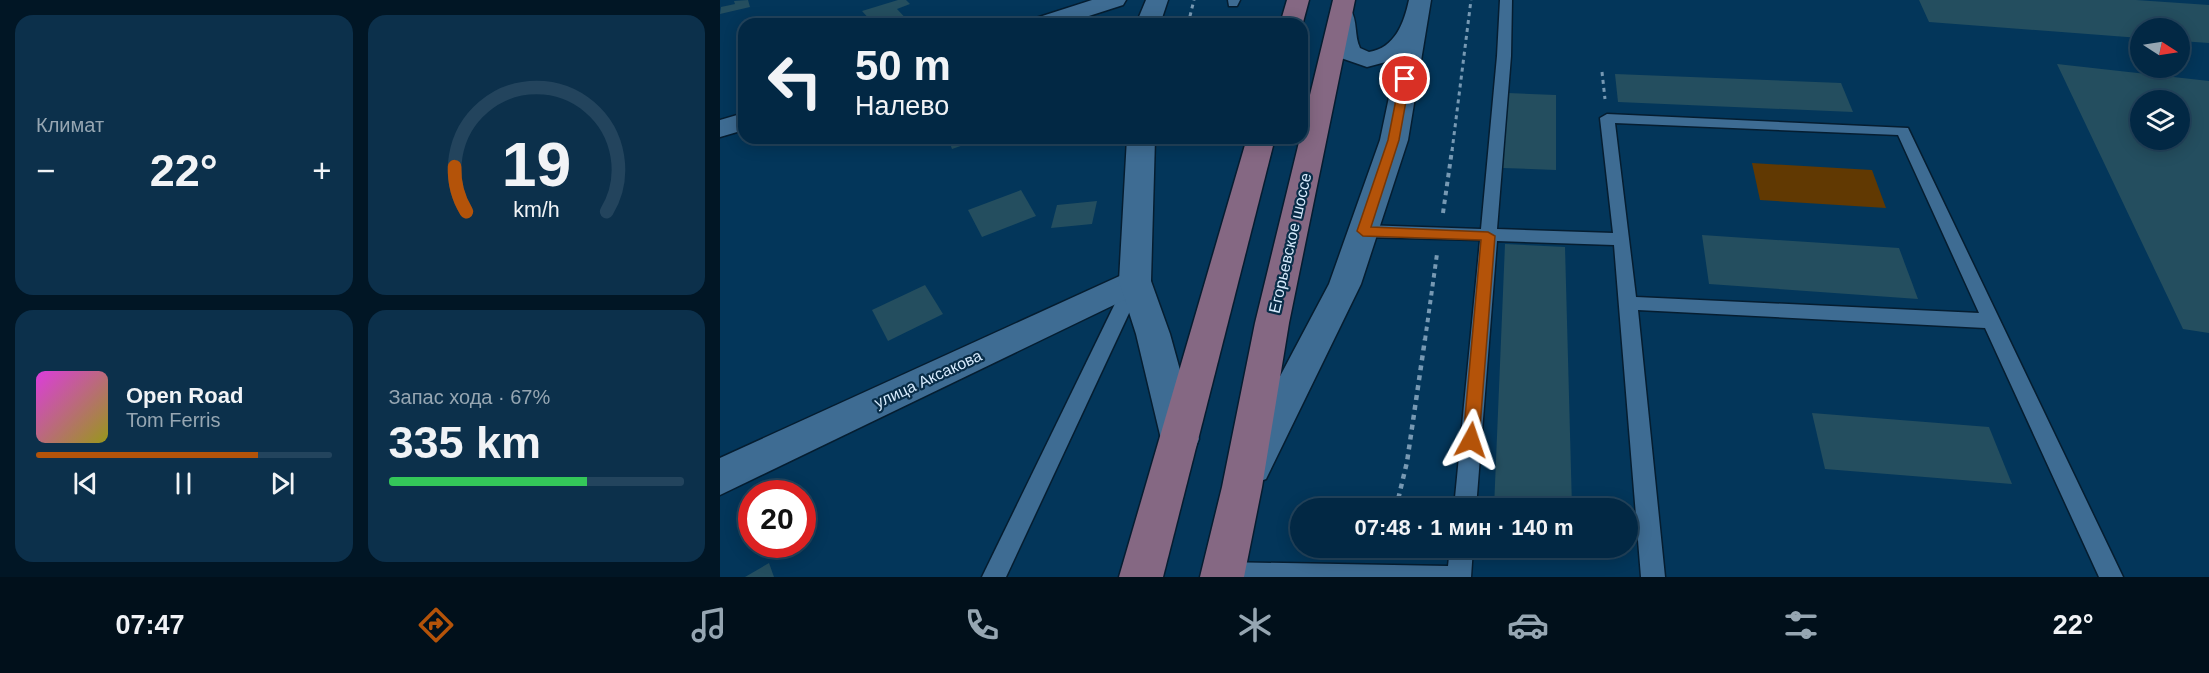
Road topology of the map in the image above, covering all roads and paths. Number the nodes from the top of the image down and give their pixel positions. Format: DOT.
graph roads {
  1 [pos="1114,0"];
  2 [pos="1157,0"];
  3 [pos="1194,0"];
  4 [pos="1471,0"];
  5 [pos="1506,0"];
  6 [pos="1343,7"];
  7 [pos="1418,9"];
  8 [pos="1059,18"];
  9 [pos="1150,18"];
  10 [pos="1190,18"];
  11 [pos="1602,72"];
  12 [pos="1607,118"];
  13 [pos="738,123"];
  14 [pos="720,129"];
  15 [pos="1141,144"];
  16 [pos="1259,144"];
  17 [pos="1363,231"];
  18 [pos="1440,235"];
  19 [pos="1488,236"];
  20 [pos="1622,239"];
  21 [pos="1135,281"];
  22 [pos="1628,303"];
  23 [pos="1990,321"];
  24 [pos="1180,439"];
  25 [pos="720,477"];
  26 [pos="1242,487"];
  27 [pos="1398,498"];
  28 [pos="1466,498"];
  29 [pos="1461,558"];
  30 [pos="1222,576"];
  31 [pos="994,577"];
  32 [pos="1141,577"];
  33 [pos="1447,577"];
  34 [pos="1460,577"];
  35 [pos="1653,577"];
  36 [pos="2111,577"];
  1 -- 8 [label="street"];
  2 -- 9 [label="street"];
  3 -- 10 [label="path"];
  4 -- 18 [label="path"];
  5 -- 19 [label="lane"];
  6 -- 7 [label="street"];
  6 -- 26 [label="main road, Егорьевское шоссе"];
  7 -- 17 [label="street"];
  11 -- 12 [label="path"];
  12 -- 20 [label="lane"];
  12 -- 23 [label="lane"];
  13 -- 14 [label="street"];
  15 -- 21 [label="street"];
  16 -- 24 [label="main road"];
  17 -- 18 [label="lane"];
  17 -- 26 [label="street"];
  18 -- 19 [label="lane"];
  18 -- 27 [label="path"];
  19 -- 20 [label="lane"];
  19 -- 28 [label="lane"];
  20 -- 22 [label="lane"];
  21 -- 24 [label="street"];
  21 -- 25 [label="street, улица Аксакова"];
  21 -- 31 [label="lane"];
  22 -- 23 [label="lane"];
  22 -- 35 [label="lane"];
  23 -- 36 [label="lane"];
  24 -- 32 [label="main road"];
  26 -- 30 [label="main road, Егорьевское шоссе"];
  29 -- 34 [label="lane"];
  30 -- 33 [label="lane"];
}
